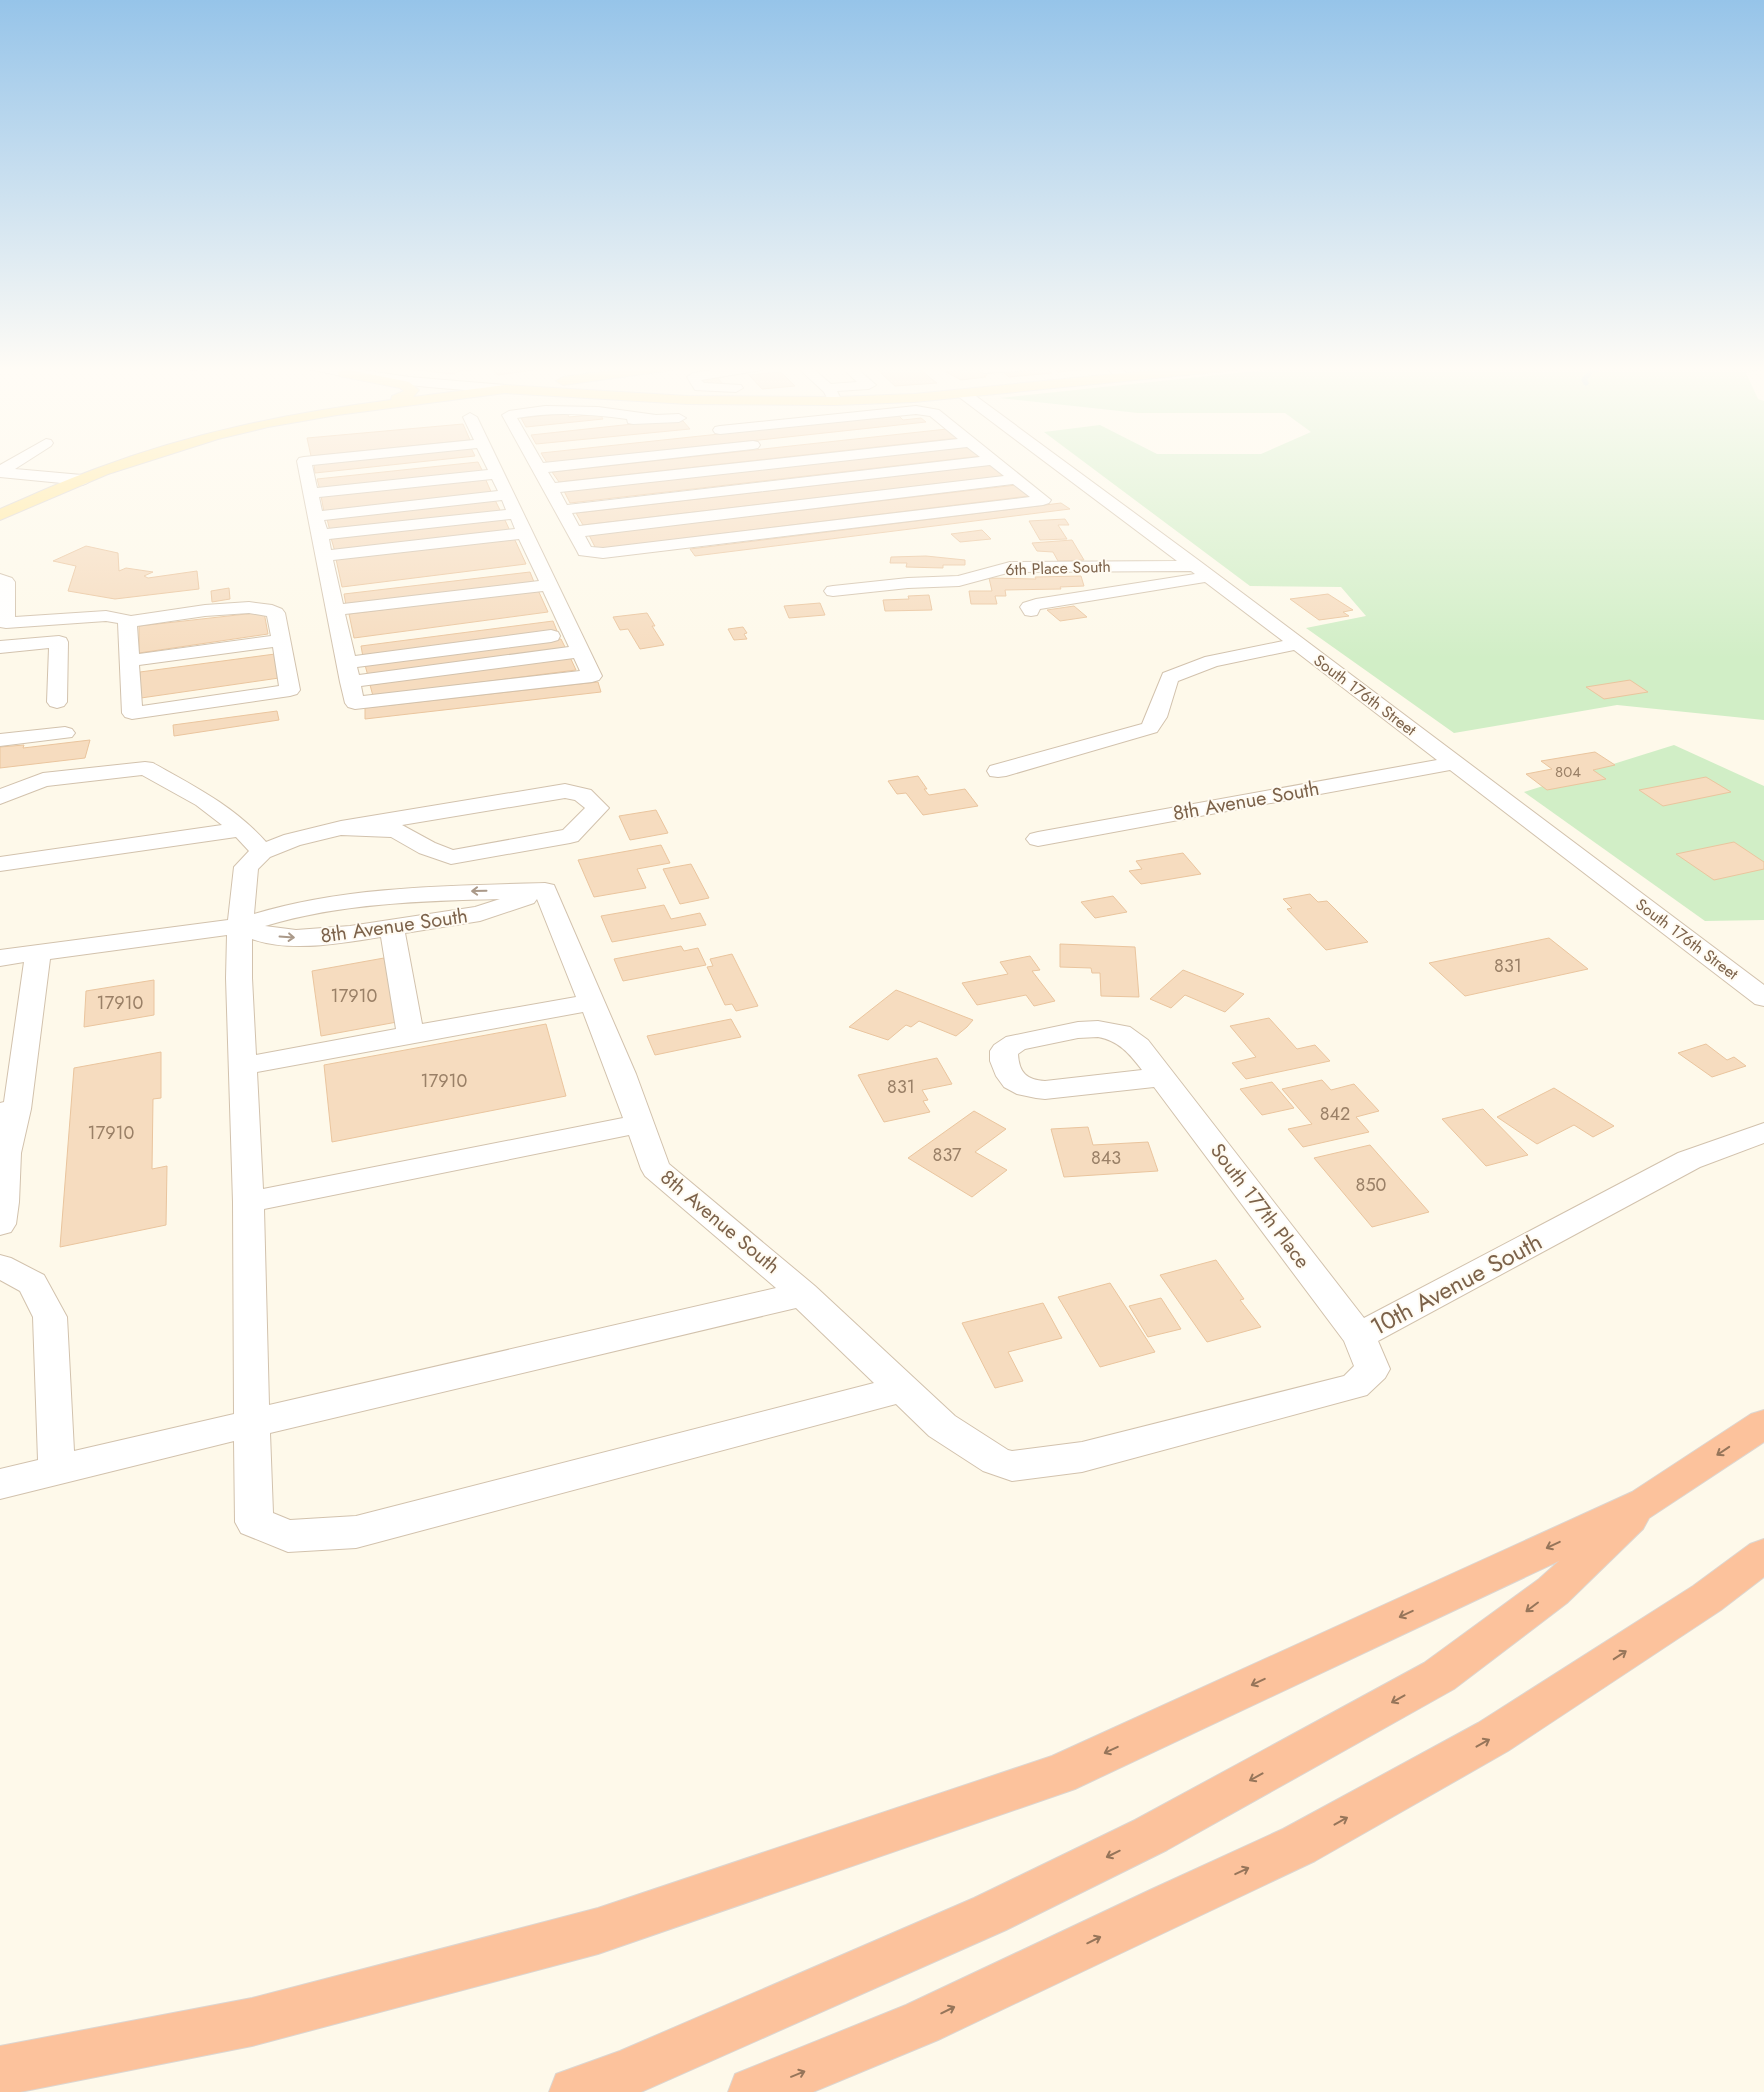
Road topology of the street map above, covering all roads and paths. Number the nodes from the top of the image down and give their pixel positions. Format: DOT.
graph roads {
  1 [pos="13,464"];
  2 [pos="127,464"];
  3 [pos="305,464"];
  4 [pos="492,464"];
  5 [pos="536,464"];
  6 [pos="580,464"];
  7 [pos="773,464"];
  8 [pos="962,464"];
  9 [pos="998,464"];
  10 [pos="1057,464"];
  11 [pos="539,468"];
  12 [pos="0,472"];
  13 [pos="327,474"];
  14 [pos="497,474"];
  15 [pos="308,476"];
  16 [pos="1017,479"];
  17 [pos="82,480"];
  18 [pos="550,488"];
  19 [pos="311,494"];
  20 [pos="507,495"];
  21 [pos="561,510"];
  22 [pos="516,514"];
  23 [pos="0,515"];
  24 [pos="316,516"];
  25 [pos="574,532"];
  26 [pos="525,533"];
  27 [pos="320,535"];
  28 [pos="324,556"];
  29 [pos="540,567"];
  30 [pos="521,569"];
  31 [pos="1203,572"];
  32 [pos="0,579"];
  33 [pos="549,585"];
  34 [pos="351,590"];
  35 [pos="833,591"];
  36 [pos="332,592"];
  37 [pos="335,610"];
  38 [pos="1031,611"];
  39 [pos="564,615"];
  40 [pos="544,618"];
  41 [pos="126,622"];
  42 [pos="3,624"];
  43 [pos="572,633"];
  44 [pos="281,640"];
  45 [pos="362,641"];
  46 [pos="343,644"];
  47 [pos="1298,644"];
  48 [pos="0,647"];
  49 [pos="580,651"];
  50 [pos="129,661"];
  51 [pos="346,663"];
  52 [pos="350,682"];
  53 [pos="58,702"];
  54 [pos="65,733"];
  55 [pos="0,740"];
  56 [pos="1455,763"];
  57 [pos="998,771"];
  58 [pos="0,797"];
  59 [pos="341,828"];
  60 [pos="242,829"];
  61 [pos="1038,839"];
  62 [pos="262,852"];
  63 [pos="0,864"];
  64 [pos="545,890"];
  65 [pos="240,926"];
  66 [pos="392,928"];
  67 [pos="38,953"];
  68 [pos="0,958"];
  69 [pos="1764,998"];
  70 [pos="592,1002"];
  71 [pos="410,1034"];
  72 [pos="244,1066"];
  73 [pos="1161,1077"];
  74 [pos="8,1111"];
  75 [pos="640,1124"];
  76 [pos="1764,1132"];
  77 [pos="248,1202"];
  78 [pos="0,1224"];
  79 [pos="0,1266"];
  80 [pos="803,1294"];
  81 [pos="1359,1336"];
  82 [pos="903,1390"];
  83 [pos="252,1423"];
  84 [pos="1764,1424"];
  85 [pos="1012,1466"];
  86 [pos="57,1470"];
  87 [pos="0,1484"];
  88 [pos="1645,1503"];
  89 [pos="1764,1555"];
  90 [pos="0,2071"];
  91 [pos="574,2092"];
  92 [pos="753,2092"];
  1 -- 12 [label="street"];
  2 -- 17 [label="main road"];
  3 -- 15 [label="street"];
  4 -- 14 [label="street"];
  5 -- 11 [label="street"];
  6 -- 11 [label="street"];
  7 -- 18 [label="street"];
  8 -- 21 [label="street"];
  9 -- 16 [label="street"];
  10 -- 31 [label="street, South 176th Street"];
  11 -- 18 [label="street"];
  12 -- 17 [label="street"];
  13 -- 15 [label="street"];
  14 -- 19 [label="street"];
  14 -- 20 [label="street"];
  15 -- 19 [label="street"];
  16 -- 25 [label="street"];
  16 -- 25 [label="street"];
  17 -- 23 [label="main road"];
  18 -- 21 [label="street"];
  19 -- 24 [label="street"];
  20 -- 22 [label="street"];
  20 -- 24 [label="street"];
  21 -- 25 [label="street"];
  22 -- 26 [label="street"];
  22 -- 27 [label="street"];
  24 -- 27 [label="street"];
  26 -- 28 [label="street"];
  26 -- 29 [label="street"];
  27 -- 28 [label="street"];
  28 -- 36 [label="street"];
  29 -- 30 [label="street"];
  29 -- 33 [label="street"];
  31 -- 35 [label="street, 6th Place South"];
  31 -- 38 [label="street"];
  31 -- 47 [label="street, South 176th Street"];
  32 -- 42 [label="street"];
  33 -- 37 [label="street"];
  33 -- 39 [label="street"];
  34 -- 36 [label="street"];
  36 -- 37 [label="street"];
  37 -- 46 [label="street"];
  39 -- 40 [label="street"];
  39 -- 43 [label="street"];
  41 -- 42 [label="street"];
  41 -- 44 [label="street"];
  41 -- 50 [label="street"];
  43 -- 49 [label="street"];
  43 -- 51 [label="street"];
  44 -- 50 [label="street"];
  44 -- 50 [label="street"];
  45 -- 46 [label="street"];
  46 -- 51 [label="street"];
  47 -- 56 [label="street, South 176th Street"];
  47 -- 57 [label="street"];
  48 -- 53 [label="street"];
  49 -- 52 [label="street"];
  49 -- 52 [label="street"];
  51 -- 52 [label="street"];
  54 -- 55 [label="street"];
  56 -- 61 [label="street, 8th Avenue South"];
  56 -- 69 [label="street, South 176th Street"];
  58 -- 60 [label="street"];
  59 -- 59 [label="street"];
  59 -- 62 [label="street"];
  60 -- 62 [label="street"];
  60 -- 63 [label="street"];
  62 -- 65 [label="street"];
  64 -- 65 [label="street, 8th Avenue South, one-way"];
  64 -- 66 [label="street, 8th Avenue South"];
  64 -- 70 [label="street, 8th Avenue South"];
  65 -- 66 [label="street, 8th Avenue South, one-way"];
  65 -- 67 [label="street, 8th Avenue South"];
  65 -- 72 [label="street"];
  66 -- 71 [label="street"];
  67 -- 68 [label="street, 8th Avenue South"];
  67 -- 74 [label="street"];
  70 -- 71 [label="street"];
  70 -- 75 [label="street, 8th Avenue South"];
  71 -- 72 [label="street"];
  72 -- 77 [label="street"];
  73 -- 81 [label="street, South 177th Place"];
  74 -- 78 [label="street"];
  75 -- 77 [label="street"];
  75 -- 80 [label="street, 8th Avenue South"];
  76 -- 81 [label="street, 10th Avenue South"];
  77 -- 83 [label="street"];
  79 -- 86 [label="street"];
  80 -- 82 [label="street, 8th Avenue South"];
  80 -- 83 [label="street"];
  81 -- 85 [label="street, 10th Avenue South"];
  82 -- 83 [label="street"];
  82 -- 85 [label="street, 8th Avenue South"];
  83 -- 86 [label="street"];
  84 -- 88 [label="highway, one-way"];
  86 -- 87 [label="street"];
  88 -- 90 [label="highway, one-way"];
  88 -- 91 [label="highway, one-way"];
  92 -- 89 [label="highway, one-way"];
}
